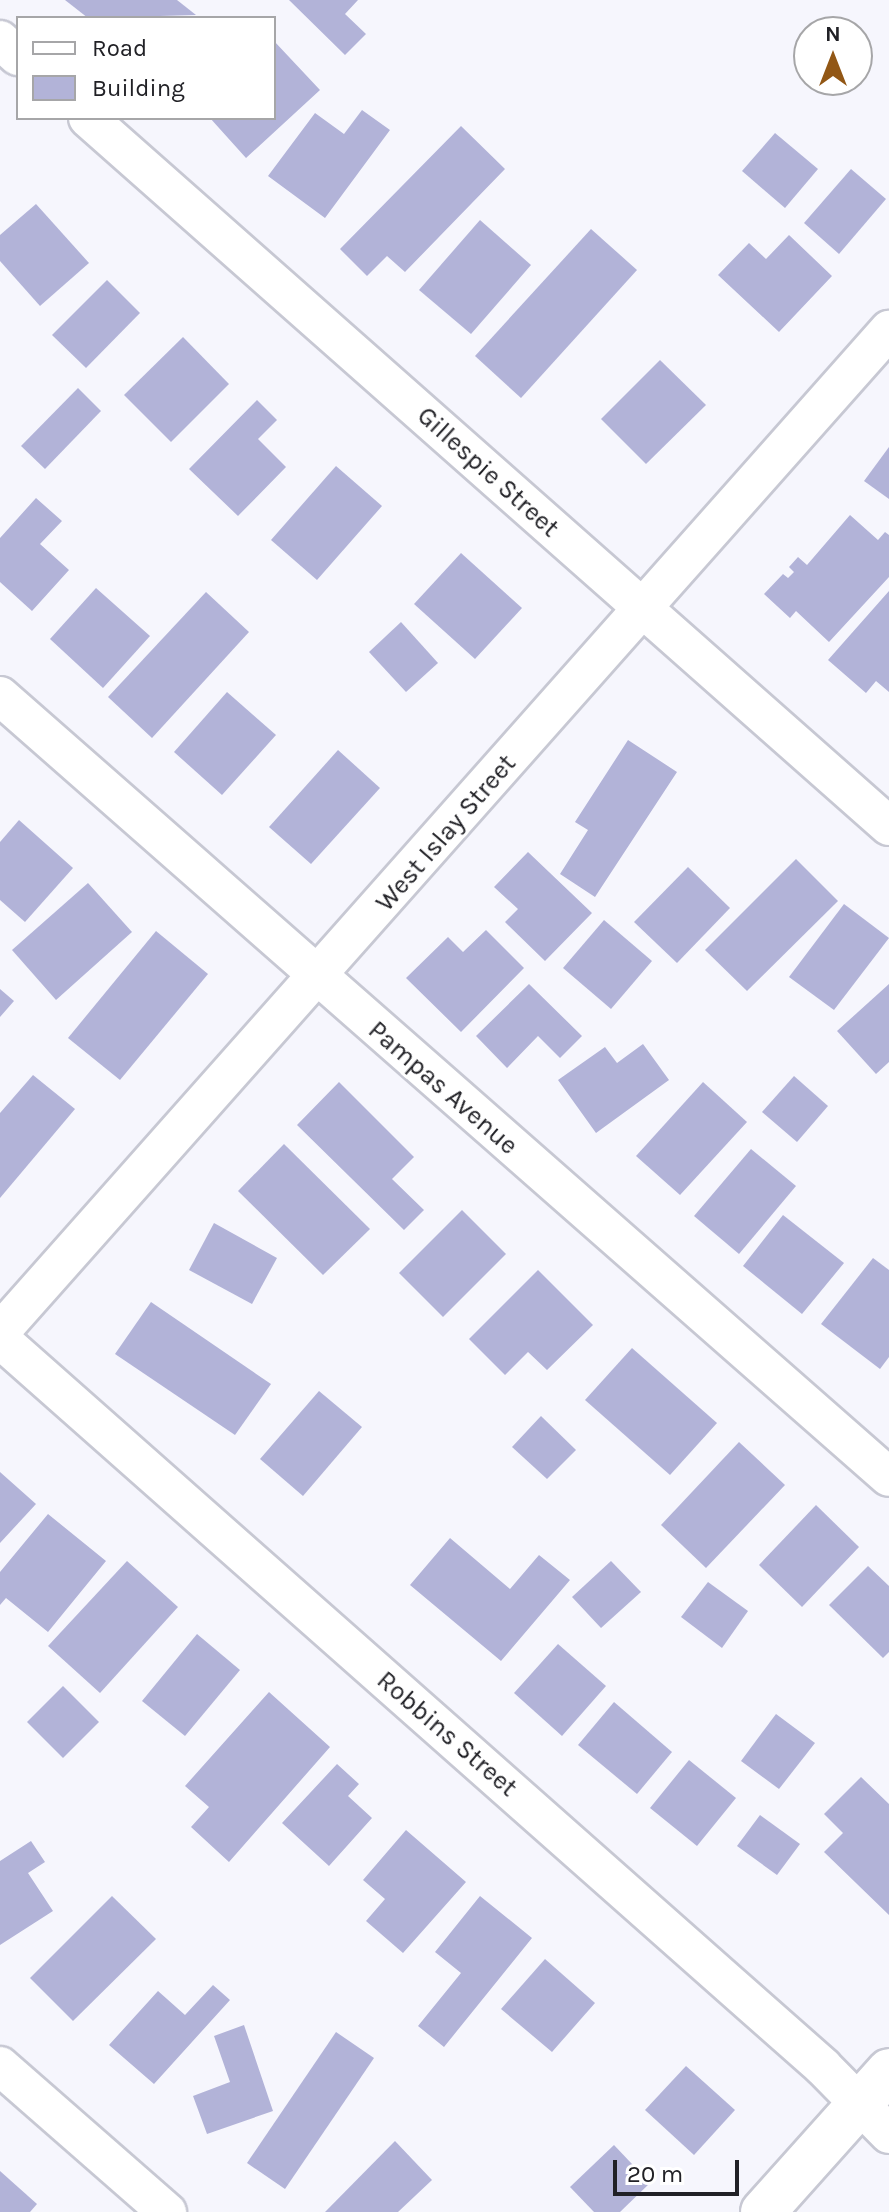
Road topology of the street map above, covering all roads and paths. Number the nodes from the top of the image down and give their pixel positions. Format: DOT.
graph roads {
  1 [pos="0,40"];
  2 [pos="16,54"];
  3 [pos="90,120"];
  4 [pos="889,330"];
  5 [pos="643,609"];
  6 [pos="0,696"];
  7 [pos="889,826"];
  8 [pos="317,979"];
  9 [pos="0,1332"];
  10 [pos="0,1339"];
  11 [pos="889,1477"];
  12 [pos="0,2066"];
  13 [pos="880,2103"];
  14 [pos="167,2212"];
  15 [pos="763,2212"];
  1 -- 2 [label="street"];
  3 -- 5 [label="street, Gillespie Street"];
  4 -- 5 [label="street, West Islay Street"];
  5 -- 7 [label="street, Gillespie Street"];
  5 -- 8 [label="street, West Islay Street"];
  6 -- 8 [label="street, Pampas Avenue"];
  8 -- 9 [label="street, West Islay Street"];
  8 -- 11 [label="street, Pampas Avenue"];
  10 -- 13 [label="street, Robbins Street"];
  12 -- 14 [label="street"];
  13 -- 15 [label="street"];
}
